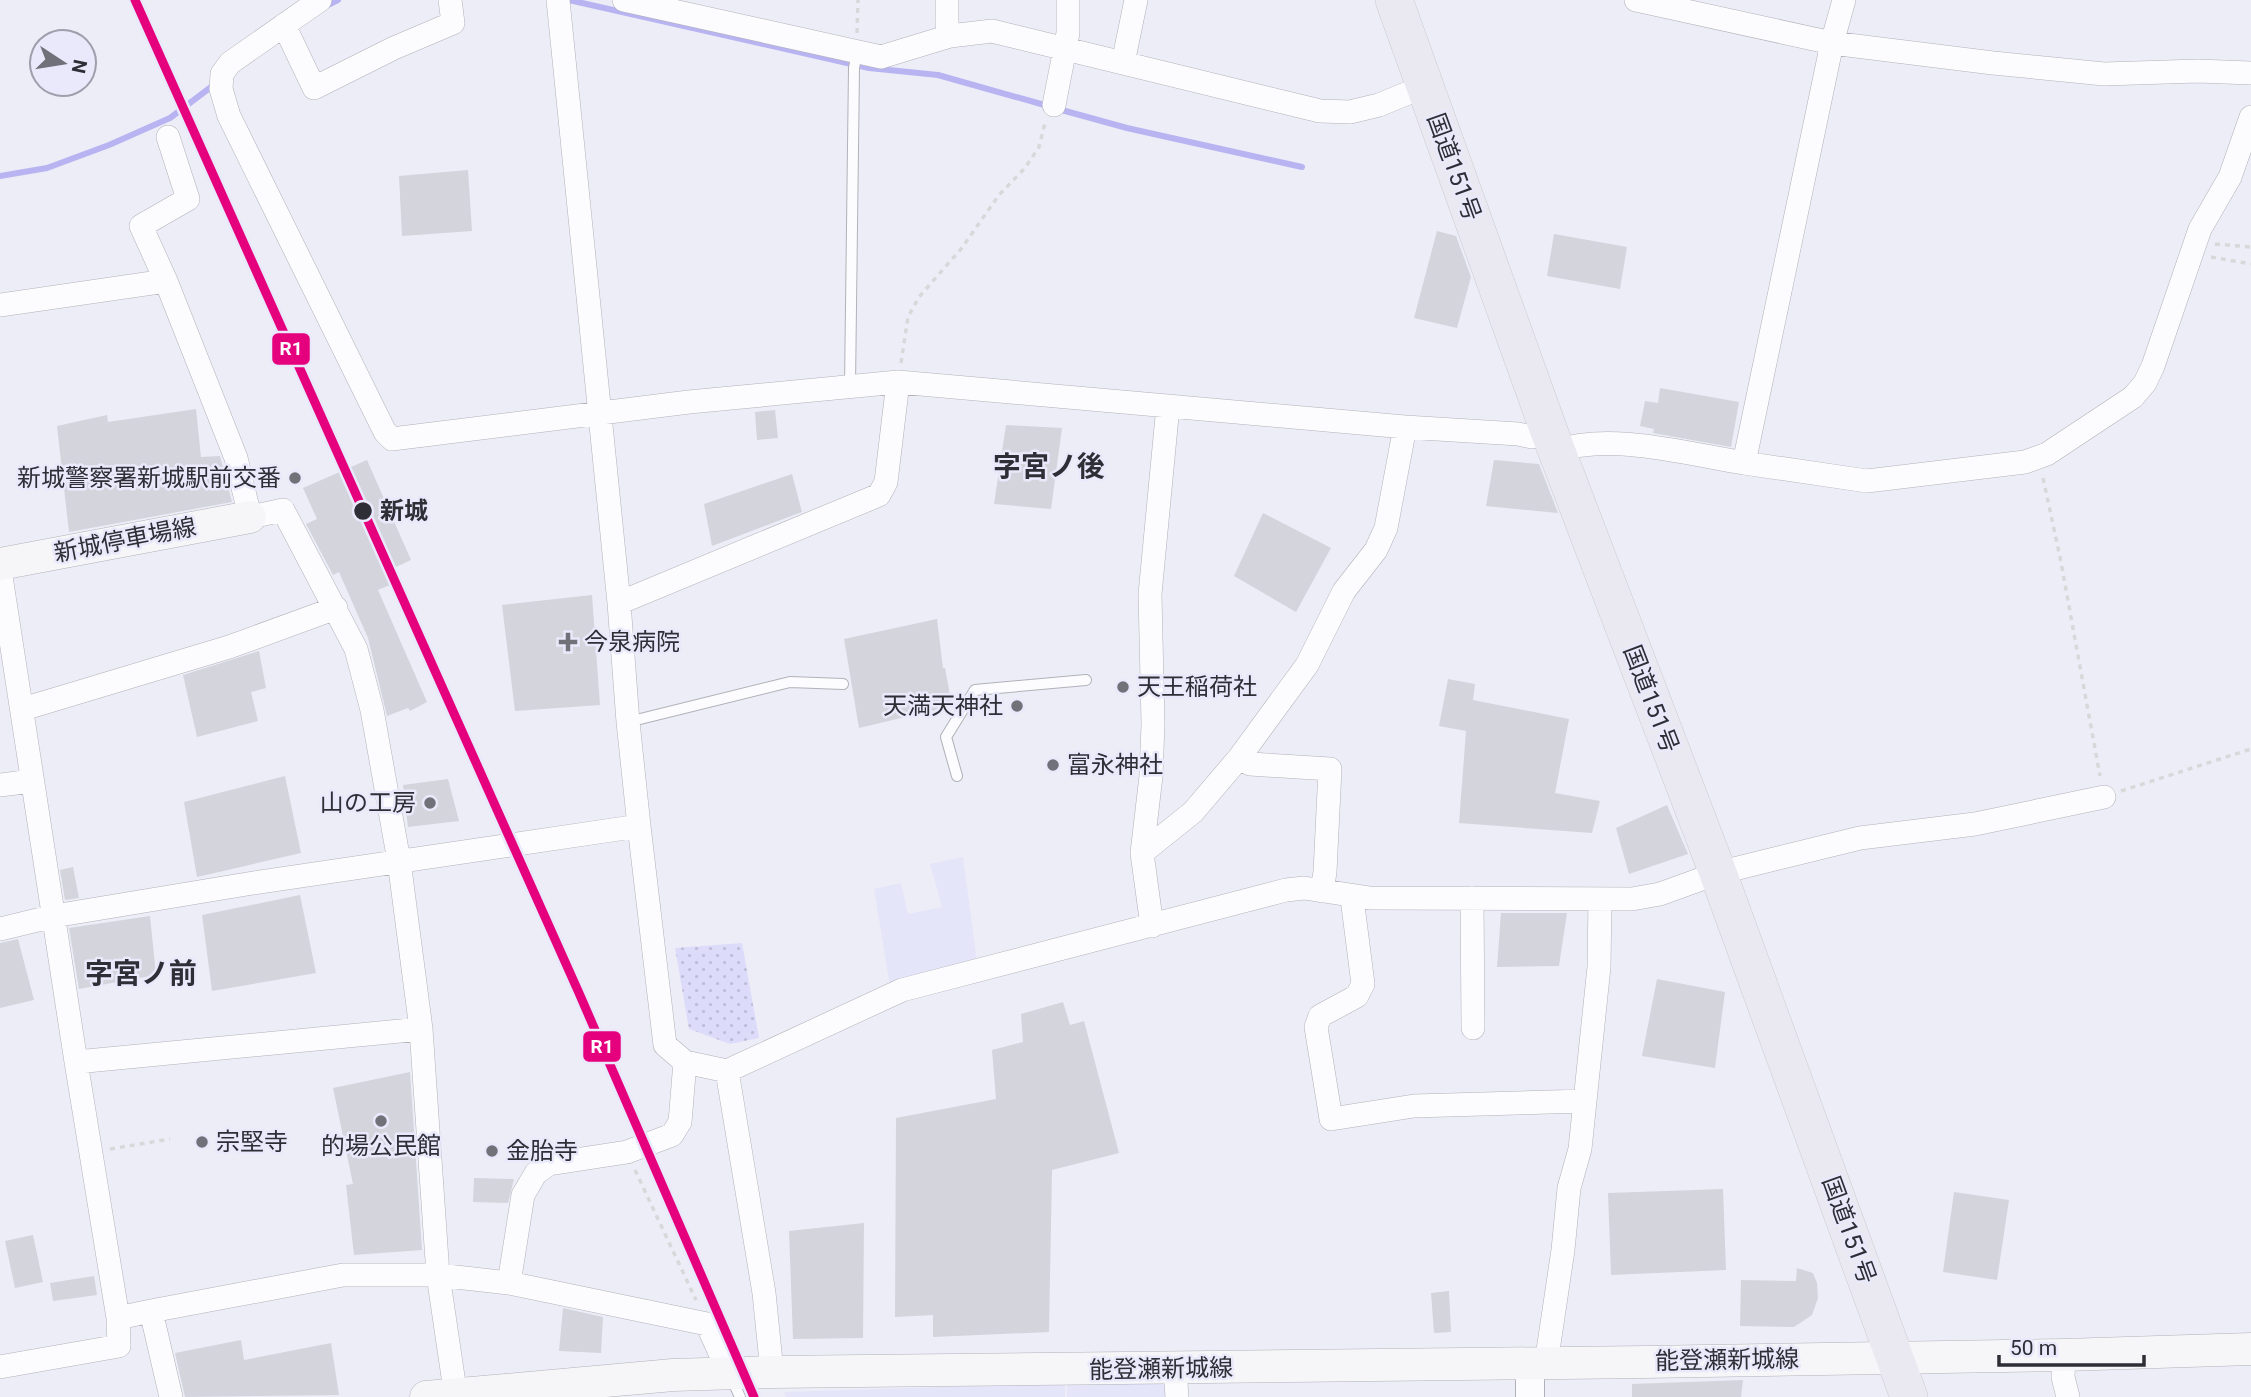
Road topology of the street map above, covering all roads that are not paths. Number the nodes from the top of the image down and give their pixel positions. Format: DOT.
graph roads {
  1 [pos="320,0"];
  2 [pos="450,0"];
  3 [pos="624,0"];
  4 [pos="947,0"];
  5 [pos="1068,0"];
  6 [pos="1136,0"];
  7 [pos="1394,0"];
  8 [pos="1636,0"];
  9 [pos="1844,0"];
  10 [pos="559,2"];
  11 [pos="287,32"];
  12 [pos="950,36"];
  13 [pos="1832,43"];
  14 [pos="1066,48"];
  15 [pos="855,60"];
  16 [pos="1123,62"];
  17 [pos="2251,73"];
  18 [pos="1425,86"];
  19 [pos="1052,110"];
  20 [pos="2251,117"];
  21 [pos="168,136"];
  22 [pos="166,281"];
  23 [pos="0,305"];
  24 [pos="898,382"];
  25 [pos="850,386"];
  26 [pos="1168,407"];
  27 [pos="598,414"];
  28 [pos="1405,427"];
  29 [pos="1553,441"];
  30 [pos="1744,463"];
  31 [pos="250,517"];
  32 [pos="0,564"];
  33 [pos="0,570"];
  34 [pos="619,603"];
  35 [pos="336,608"];
  36 [pos="1086,680"];
  37 [pos="843,684"];
  38 [pos="23,709"];
  39 [pos="628,722"];
  40 [pos="1238,758"];
  41 [pos="957,776"];
  42 [pos="32,782"];
  43 [pos="0,785"];
  44 [pos="2104,797"];
  45 [pos="639,826"];
  46 [pos="1142,853"];
  47 [pos="399,860"];
  48 [pos="1718,873"];
  49 [pos="1322,891"];
  50 [pos="1354,896"];
  51 [pos="1472,898"];
  52 [pos="1600,900"];
  53 [pos="54,916"];
  54 [pos="1152,926"];
  55 [pos="0,929"];
  56 [pos="1473,1028"];
  57 [pos="421,1029"];
  58 [pos="76,1062"];
  59 [pos="685,1062"];
  60 [pos="727,1071"];
  61 [pos="1585,1101"];
  62 [pos="438,1275"];
  63 [pos="509,1283"];
  64 [pos="151,1311"];
  65 [pos="118,1318"];
  66 [pos="2251,1349"];
  67 [pos="2064,1355"];
  68 [pos="1896,1357"];
  69 [pos="1538,1364"];
  70 [pos="0,1367"];
  71 [pos="772,1372"];
  72 [pos="1176,1383"];
  73 [pos="735,1385"];
  74 [pos="446,1396"];
  75 [pos="171,1397"];
  76 [pos="1530,1397"];
  77 [pos="1909,1397"];
  78 [pos="2068,1397"];
  1 -- 11 [label="street"];
  2 -- 11 [label="street"];
  3 -- 15 [label="street"];
  4 -- 12 [label="street"];
  5 -- 14 [label="street"];
  6 -- 16 [label="street"];
  7 -- 18 [label="highway, 国道151号"];
  8 -- 13 [label="street"];
  9 -- 13 [label="street"];
  10 -- 27 [label="street"];
  11 -- 27 [label="street"];
  12 -- 14 [label="street"];
  12 -- 15 [label="street"];
  13 -- 17 [label="street"];
  13 -- 30 [label="street"];
  14 -- 16 [label="street"];
  14 -- 19 [label="street"];
  15 -- 25 [label="lane"];
  16 -- 18 [label="street"];
  18 -- 29 [label="highway, 国道151号"];
  20 -- 30 [label="street"];
  21 -- 22 [label="street"];
  22 -- 23 [label="street"];
  22 -- 31 [label="street"];
  24 -- 25 [label="street"];
  24 -- 26 [label="street"];
  24 -- 34 [label="street"];
  25 -- 27 [label="street"];
  26 -- 28 [label="street"];
  26 -- 46 [label="street"];
  27 -- 34 [label="street"];
  28 -- 29 [label="street"];
  28 -- 40 [label="street"];
  29 -- 30 [label="street"];
  29 -- 48 [label="highway, 国道151号"];
  31 -- 32 [label="main road, 新城停車場線"];
  31 -- 35 [label="street"];
  33 -- 38 [label="street"];
  34 -- 39 [label="street"];
  35 -- 38 [label="street"];
  35 -- 47 [label="street"];
  36 -- 41 [label="lane"];
  37 -- 39 [label="lane"];
  38 -- 42 [label="street"];
  39 -- 45 [label="street"];
  40 -- 46 [label="street"];
  40 -- 49 [label="street"];
  42 -- 43 [label="street"];
  42 -- 53 [label="street"];
  44 -- 48 [label="street"];
  45 -- 47 [label="street"];
  45 -- 59 [label="street"];
  46 -- 54 [label="street"];
  47 -- 53 [label="street"];
  47 -- 57 [label="street"];
  48 -- 52 [label="street"];
  48 -- 68 [label="highway, 国道151号"];
  49 -- 50 [label="street"];
  49 -- 54 [label="street"];
  50 -- 51 [label="street"];
  50 -- 61 [label="street"];
  51 -- 52 [label="street"];
  51 -- 56 [label="street"];
  52 -- 61 [label="street"];
  53 -- 55 [label="street"];
  53 -- 58 [label="street"];
  54 -- 60 [label="street"];
  57 -- 58 [label="street"];
  57 -- 62 [label="street"];
  58 -- 65 [label="street"];
  59 -- 60 [label="street"];
  59 -- 63 [label="street"];
  60 -- 71 [label="street"];
  61 -- 69 [label="street"];
  62 -- 63 [label="street"];
  62 -- 64 [label="street"];
  62 -- 74 [label="street"];
  63 -- 73 [label="street"];
  64 -- 65 [label="street"];
  64 -- 75 [label="street"];
  65 -- 70 [label="street"];
  66 -- 67 [label="main road, 能登瀬新城線"];
  67 -- 68 [label="main road, 能登瀬新城線"];
  67 -- 78 [label="street"];
  68 -- 69 [label="main road, 能登瀬新城線"];
  68 -- 77 [label="highway, 国道151号"];
  69 -- 72 [label="main road, 能登瀬新城線"];
  69 -- 76 [label="street"];
  71 -- 72 [label="main road, 能登瀬新城線"];
  71 -- 73 [label="main road, 能登瀬新城線"];
  73 -- 74 [label="main road, 能登瀬新城線"];
}
